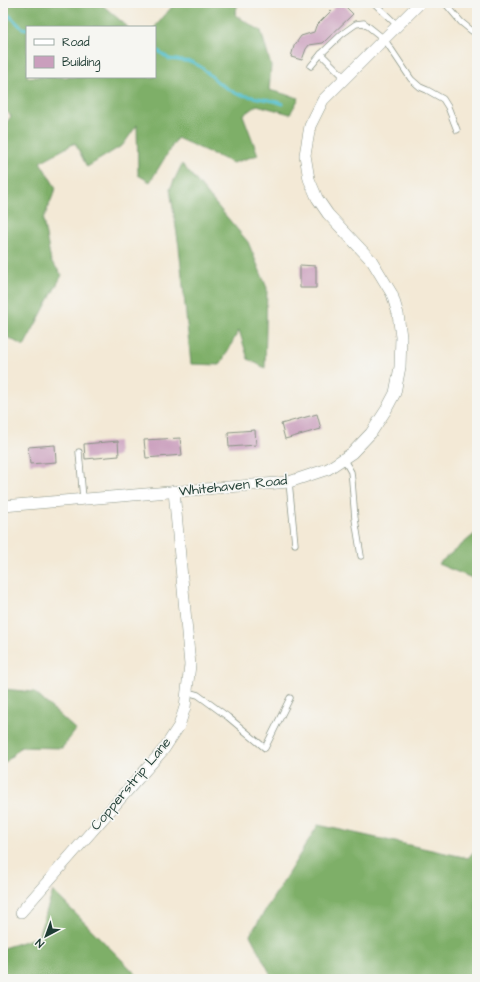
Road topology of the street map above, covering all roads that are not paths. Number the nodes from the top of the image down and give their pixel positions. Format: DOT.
graph roads {
  1 [pos="374,3"];
  2 [pos="445,3"];
  3 [pos="416,4"];
  4 [pos="398,26"];
  5 [pos="472,30"];
  6 [pos="384,39"];
  7 [pos="321,54"];
  8 [pos="311,66"];
  9 [pos="345,78"];
  10 [pos="457,130"];
  11 [pos="79,452"];
  12 [pos="343,458"];
  13 [pos="288,482"];
  14 [pos="174,491"];
  15 [pos="83,499"];
  16 [pos="3,506"];
  17 [pos="295,544"];
  18 [pos="361,556"];
  19 [pos="187,692"];
  20 [pos="290,698"];
  21 [pos="21,912"];
  1 -- 4 [label="lane"];
  2 -- 5 [label="lane"];
  3 -- 4 [label="street, Whitehaven Road"];
  4 -- 6 [label="street, Whitehaven Road"];
  6 -- 7 [label="lane"];
  6 -- 9 [label="street, Whitehaven Road"];
  6 -- 10 [label="lane"];
  7 -- 8 [label="lane"];
  7 -- 9 [label="lane"];
  9 -- 12 [label="street, Whitehaven Road"];
  11 -- 15 [label="lane"];
  12 -- 13 [label="street, Whitehaven Road"];
  12 -- 18 [label="lane"];
  13 -- 14 [label="street, Whitehaven Road"];
  13 -- 17 [label="lane"];
  14 -- 15 [label="street, Whitehaven Road"];
  14 -- 19 [label="street, Copperstrip Lane"];
  15 -- 16 [label="street, Whitehaven Road"];
  19 -- 20 [label="lane"];
  19 -- 21 [label="street, Copperstrip Lane"];
}
